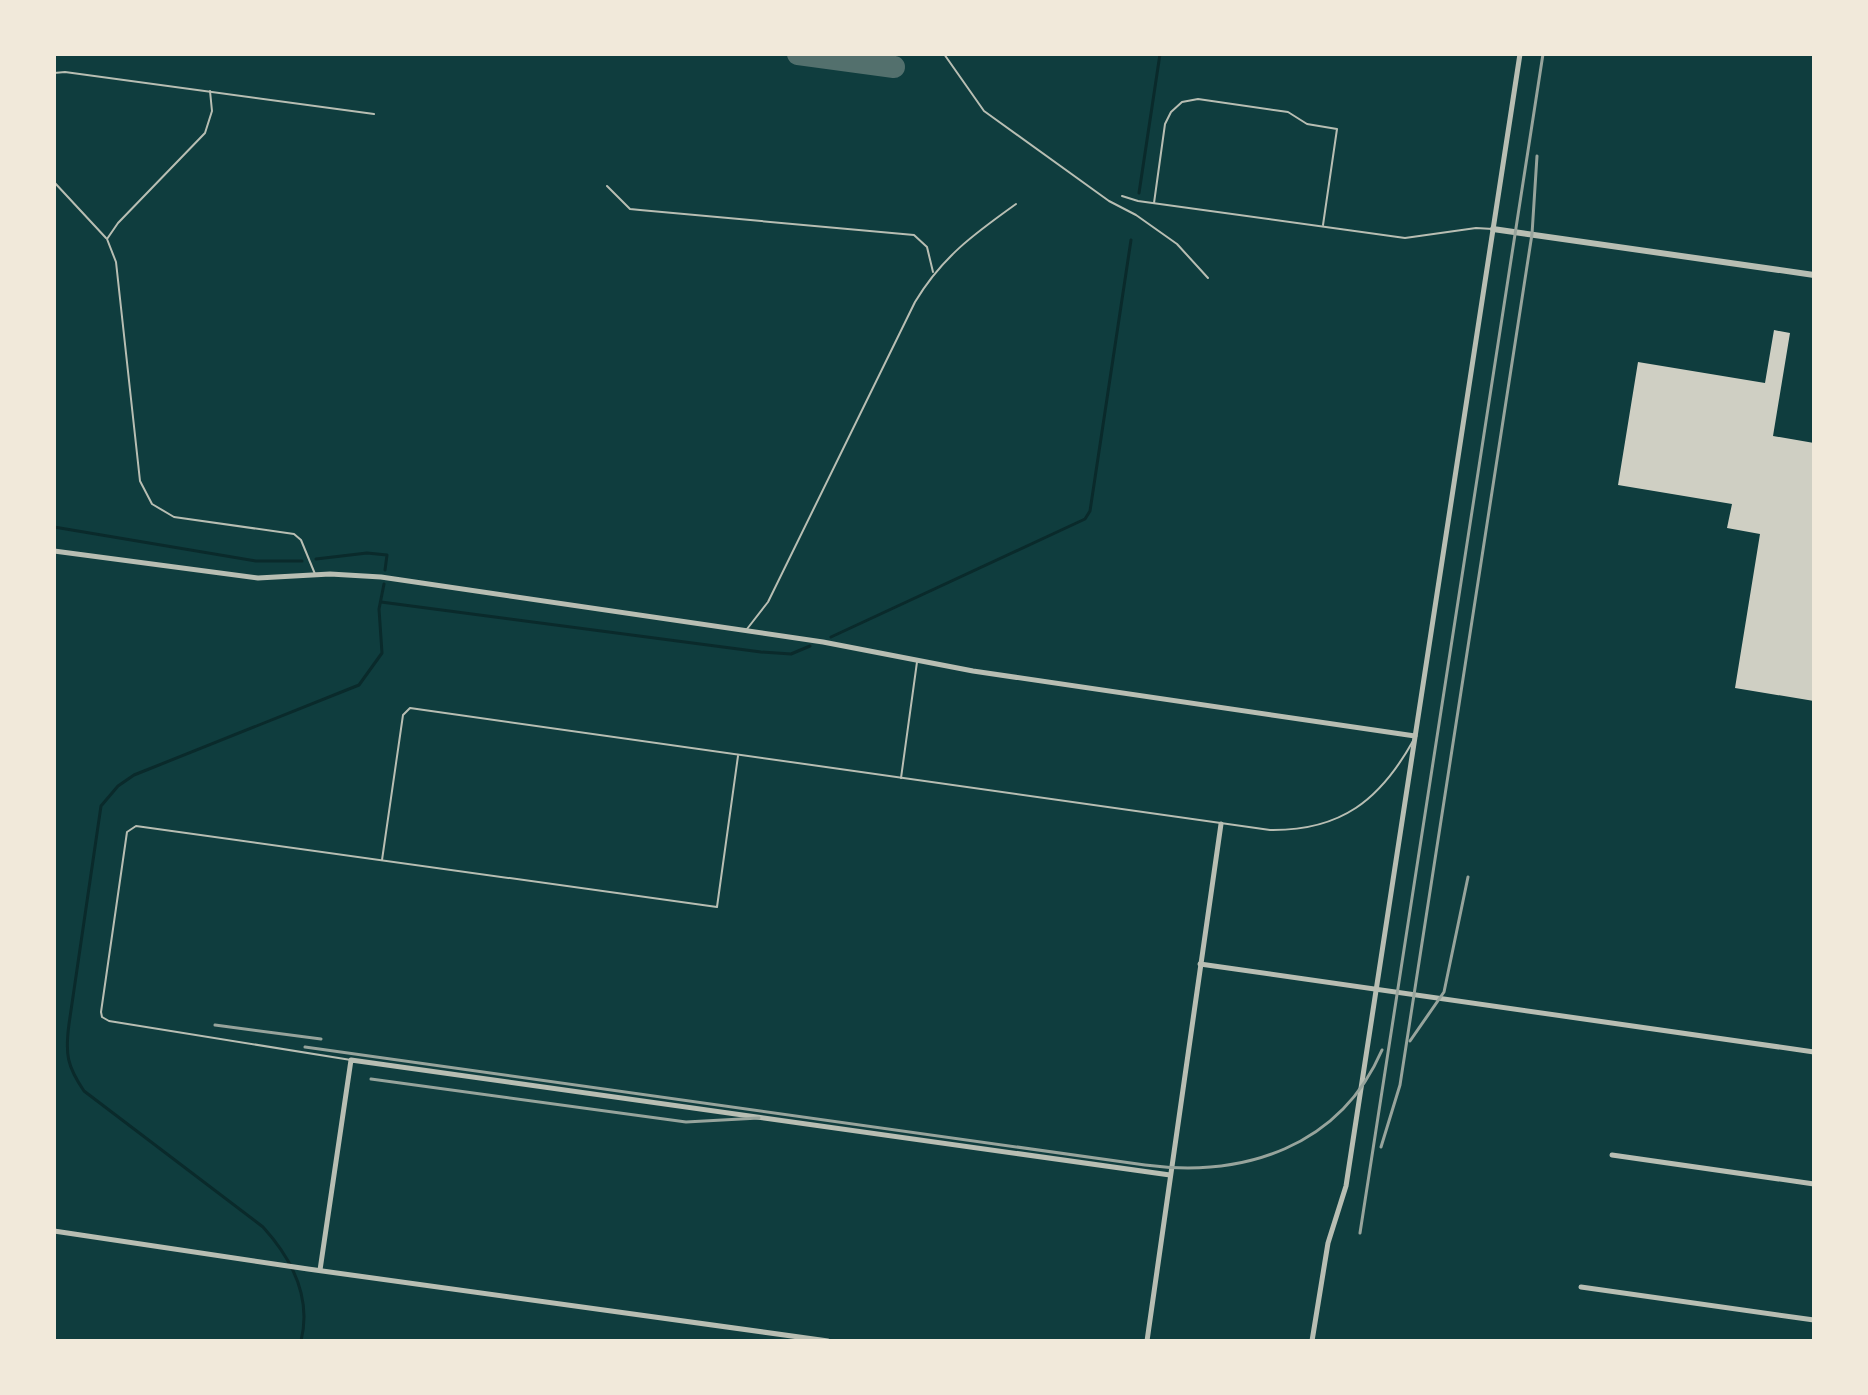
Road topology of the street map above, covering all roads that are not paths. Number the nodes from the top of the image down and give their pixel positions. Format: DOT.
graph roads {
  1 [pos="944,54"];
  2 [pos="1520,54"];
  3 [pos="54,73"];
  4 [pos="210,91"];
  5 [pos="374,114"];
  6 [pos="54,182"];
  7 [pos="607,186"];
  8 [pos="1122,196"];
  9 [pos="1154,203"];
  10 [pos="1016,204"];
  11 [pos="1323,227"];
  12 [pos="1493,229"];
  13 [pos="107,239"];
  14 [pos="933,273"];
  15 [pos="1814,275"];
  16 [pos="1208,278"];
  17 [pos="54,551"];
  18 [pos="315,575"];
  19 [pos="746,630"];
  20 [pos="918,661"];
  21 [pos="1415,736"];
  22 [pos="738,755"];
  23 [pos="901,778"];
  24 [pos="1221,824"];
  25 [pos="382,860"];
  26 [pos="1200,964"];
  27 [pos="1377,990"];
  28 [pos="1814,1052"];
  29 [pos="351,1060"];
  30 [pos="1612,1155"];
  31 [pos="1170,1175"];
  32 [pos="1814,1184"];
  33 [pos="54,1231"];
  34 [pos="320,1270"];
  35 [pos="1581,1287"];
  36 [pos="1814,1320"];
  37 [pos="813,1340"];
  38 [pos="828,1341"];
  39 [pos="1147,1341"];
  40 [pos="1312,1341"];
  1 -- 16 [label="lane"];
  2 -- 12 [label="street"];
  3 -- 4 [label="lane"];
  4 -- 5 [label="lane"];
  4 -- 13 [label="lane"];
  6 -- 13 [label="lane"];
  7 -- 14 [label="lane"];
  8 -- 9 [label="lane"];
  9 -- 11 [label="lane"];
  9 -- 11 [label="lane"];
  10 -- 14 [label="lane"];
  11 -- 12 [label="lane"];
  12 -- 15 [label="street"];
  12 -- 21 [label="street"];
  13 -- 18 [label="lane"];
  14 -- 19 [label="lane"];
  17 -- 18 [label="street"];
  18 -- 19 [label="street"];
  19 -- 20 [label="street"];
  20 -- 21 [label="street"];
  20 -- 23 [label="lane"];
  21 -- 24 [label="lane"];
  21 -- 27 [label="street"];
  22 -- 23 [label="lane"];
  22 -- 25 [label="lane"];
  22 -- 25 [label="lane"];
  23 -- 24 [label="lane"];
  24 -- 26 [label="street"];
  25 -- 29 [label="lane"];
  26 -- 27 [label="street"];
  26 -- 31 [label="street"];
  27 -- 28 [label="street"];
  27 -- 40 [label="street"];
  29 -- 31 [label="street"];
  29 -- 34 [label="street"];
  30 -- 32 [label="street"];
  31 -- 39 [label="street"];
  33 -- 34 [label="street"];
  34 -- 37 [label="street"];
  35 -- 36 [label="street"];
  37 -- 38 [label="street"];
}
